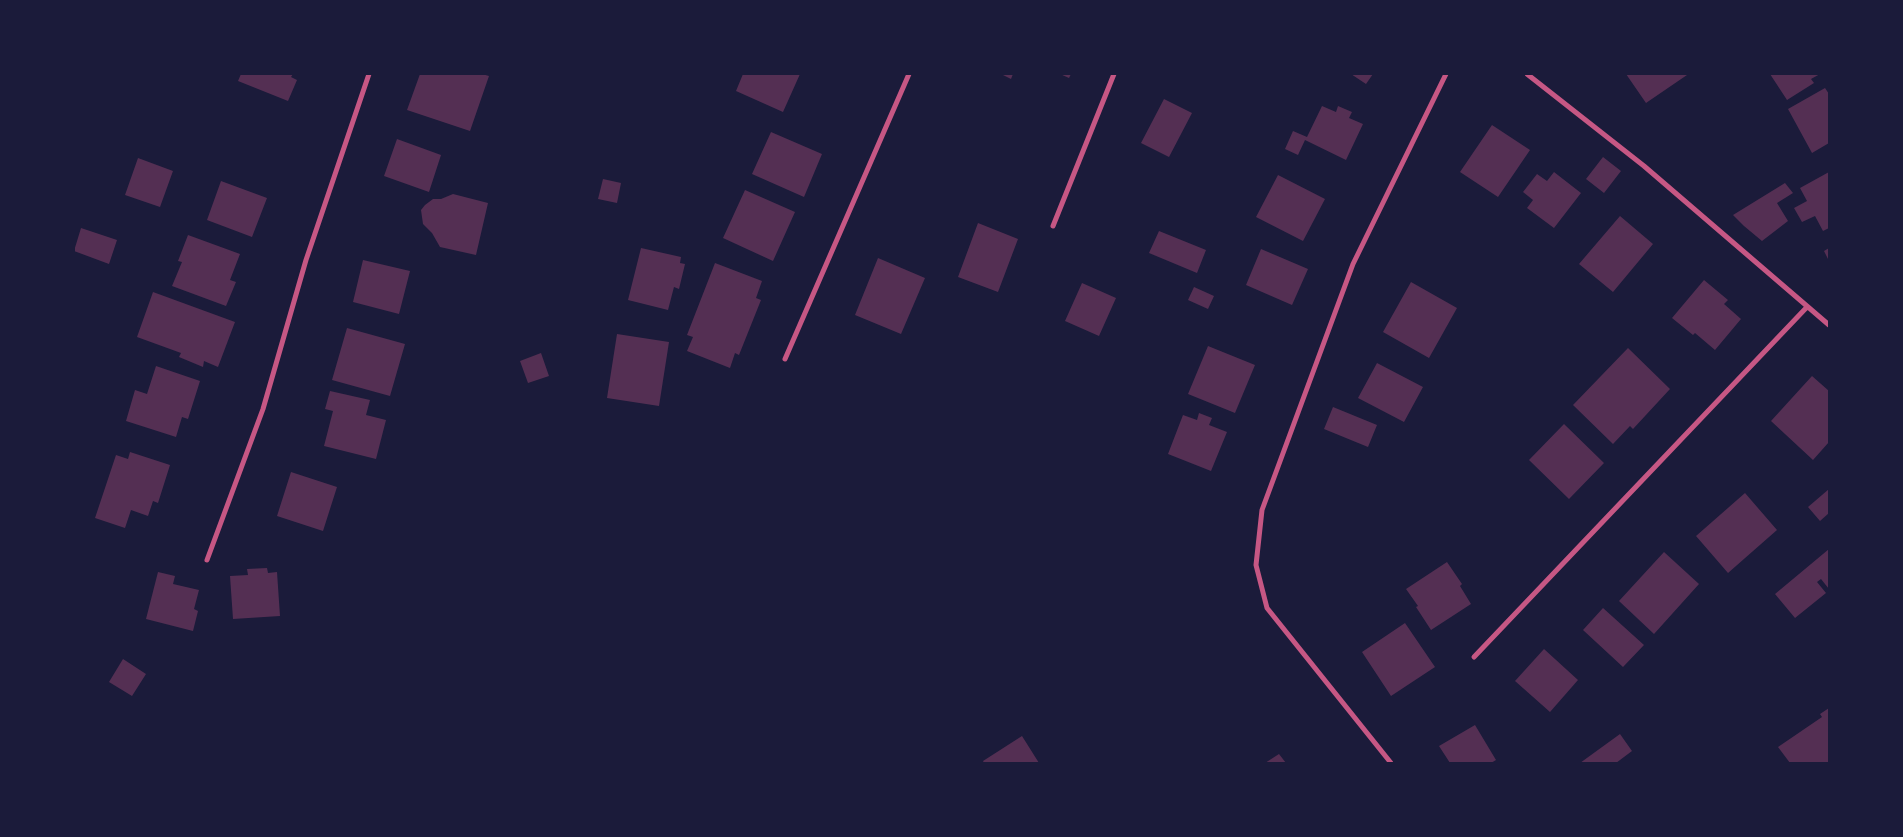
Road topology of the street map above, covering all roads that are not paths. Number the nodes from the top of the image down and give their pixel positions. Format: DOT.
graph roads {
  1 [pos="369,74"];
  2 [pos="909,74"];
  3 [pos="1114,74"];
  4 [pos="1446,74"];
  5 [pos="1527,74"];
  6 [pos="1053,226"];
  7 [pos="1807,307"];
  8 [pos="1829,325"];
  9 [pos="786,359"];
  10 [pos="207,560"];
  11 [pos="1474,657"];
  12 [pos="1391,763"];
  1 -- 10 [label="street"];
  2 -- 9 [label="street"];
  3 -- 6 [label="street"];
  4 -- 12 [label="street"];
  5 -- 7 [label="street"];
  7 -- 8 [label="street"];
  7 -- 11 [label="street"];
}
